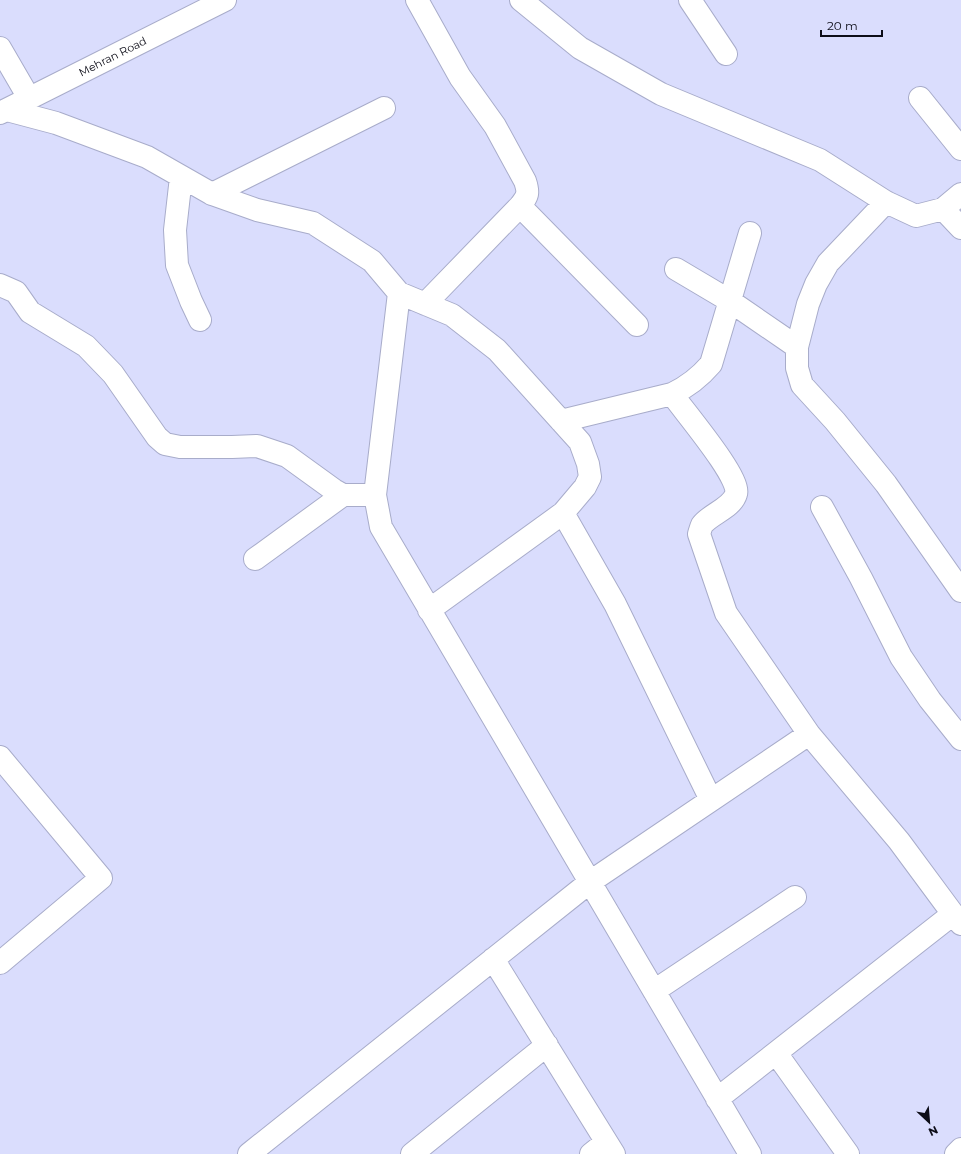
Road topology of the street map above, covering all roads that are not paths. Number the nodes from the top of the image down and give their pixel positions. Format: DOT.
graph roads {
  1 [pos="225,0"];
  2 [pos="417,0"];
  3 [pos="521,0"];
  4 [pos="690,0"];
  5 [pos="0,48"];
  6 [pos="726,54"];
  7 [pos="30,98"];
  8 [pos="920,98"];
  9 [pos="384,108"];
  10 [pos="3,111"];
  11 [pos="961,149"];
  12 [pos="181,176"];
  13 [pos="212,194"];
  14 [pos="961,194"];
  15 [pos="886,202"];
  16 [pos="520,206"];
  17 [pos="943,210"];
  18 [pos="961,228"];
  19 [pos="750,233"];
  20 [pos="676,269"];
  21 [pos="0,285"];
  22 [pos="399,293"];
  23 [pos="730,301"];
  24 [pos="425,304"];
  25 [pos="200,320"];
  26 [pos="637,325"];
  27 [pos="797,347"];
  28 [pos="672,394"];
  29 [pos="561,421"];
  30 [pos="343,495"];
  31 [pos="375,495"];
  32 [pos="822,507"];
  33 [pos="563,513"];
  34 [pos="255,559"];
  35 [pos="961,591"];
  36 [pos="429,610"];
  37 [pos="809,734"];
  38 [pos="961,740"];
  39 [pos="0,757"];
  40 [pos="711,800"];
  41 [pos="590,882"];
  42 [pos="795,897"];
  43 [pos="957,919"];
  44 [pos="493,959"];
  45 [pos="0,963"];
  46 [pos="654,991"];
  47 [pos="546,1045"];
  48 [pos="776,1053"];
  49 [pos="717,1099"];
  50 [pos="961,1149"];
  51 [pos="604,1150"];
  52 [pos="249,1154"];
  53 [pos="412,1154"];
  54 [pos="750,1154"];
  55 [pos="848,1154"];
  56 [pos="956,1154"];
  1 -- 7 [label="street, Mehran Road"];
  2 -- 16 [label="street"];
  3 -- 15 [label="street"];
  4 -- 6 [label="street"];
  5 -- 7 [label="street"];
  7 -- 10 [label="street, Mehran Road"];
  8 -- 11 [label="street"];
  9 -- 13 [label="street"];
  10 -- 12 [label="street"];
  12 -- 13 [label="street"];
  12 -- 25 [label="street"];
  13 -- 22 [label="street"];
  14 -- 17 [label="street"];
  15 -- 17 [label="street"];
  15 -- 27 [label="street"];
  16 -- 24 [label="street"];
  16 -- 26 [label="street"];
  17 -- 18 [label="street"];
  19 -- 23 [label="street"];
  20 -- 23 [label="street"];
  21 -- 30 [label="street"];
  22 -- 24 [label="street"];
  22 -- 31 [label="street"];
  23 -- 27 [label="street"];
  23 -- 28 [label="street"];
  24 -- 29 [label="street"];
  27 -- 35 [label="street"];
  28 -- 29 [label="street"];
  28 -- 37 [label="street"];
  29 -- 33 [label="street"];
  30 -- 31 [label="street"];
  30 -- 34 [label="street"];
  31 -- 36 [label="street"];
  32 -- 38 [label="street"];
  33 -- 36 [label="street"];
  33 -- 40 [label="street"];
  36 -- 41 [label="street"];
  37 -- 40 [label="street"];
  37 -- 43 [label="street"];
  39 -- 45 [label="street"];
  40 -- 41 [label="street"];
  41 -- 44 [label="street"];
  41 -- 46 [label="street"];
  42 -- 46 [label="street"];
  43 -- 48 [label="street"];
  44 -- 47 [label="street"];
  44 -- 52 [label="street"];
  46 -- 49 [label="street"];
  47 -- 51 [label="street"];
  47 -- 53 [label="street"];
  48 -- 49 [label="street"];
  48 -- 55 [label="street"];
  49 -- 54 [label="street"];
  50 -- 56 [label="street"];
}
